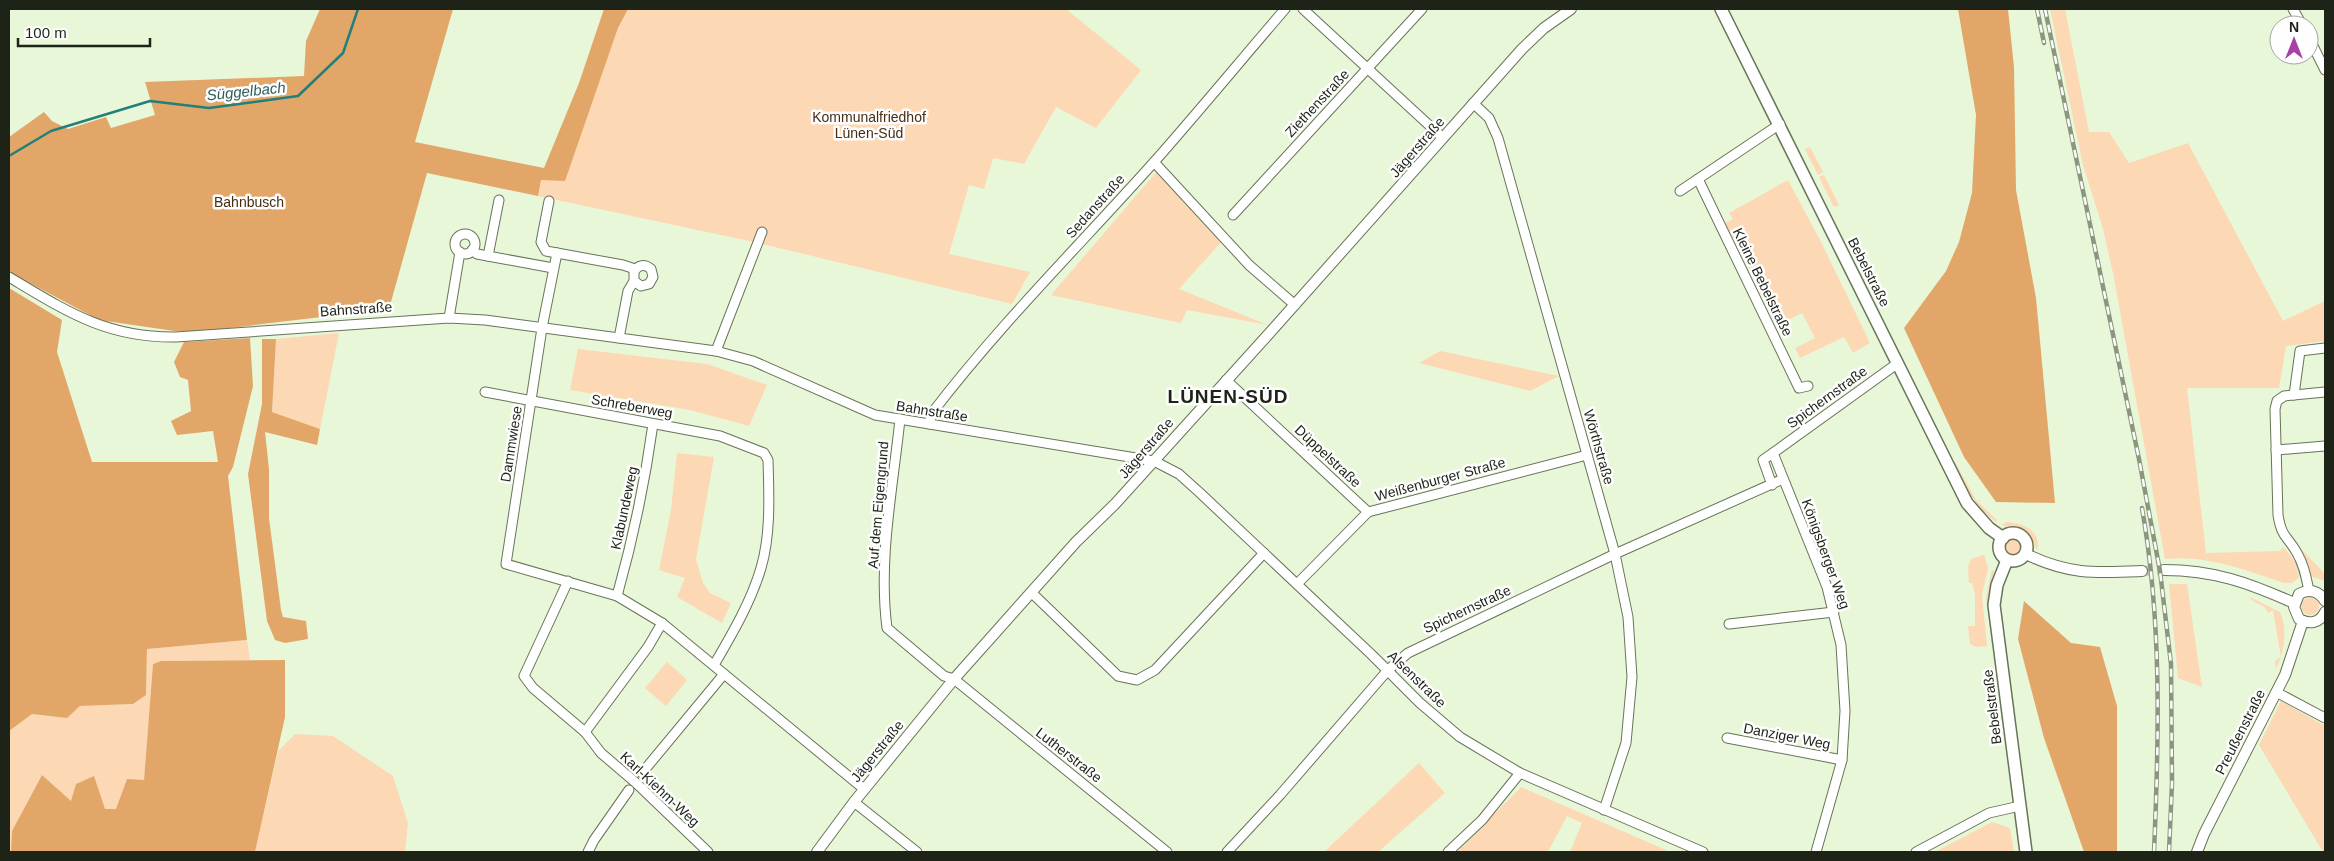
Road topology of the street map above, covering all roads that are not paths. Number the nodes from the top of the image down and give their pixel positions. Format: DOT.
graph roads {
  1 [pos="1285,9"];
  2 [pos="1303,9"];
  3 [pos="1422,9"];
  4 [pos="1571,9"];
  5 [pos="1722,9"];
  6 [pos="2319,58"];
  7 [pos="1368,68"];
  8 [pos="2325,70"];
  9 [pos="1473,103"];
  10 [pos="1780,124"];
  11 [pos="1443,138"];
  12 [pos="1154,162"];
  13 [pos="1698,179"];
  14 [pos="1680,191"];
  15 [pos="499,200"];
  16 [pos="549,201"];
  17 [pos="1233,215"];
  18 [pos="762,232"];
  19 [pos="472,250"];
  20 [pos="460,252"];
  21 [pos="557,253"];
  22 [pos="488,256"];
  23 [pos="553,268"];
  24 [pos="635,269"];
  25 [pos="9,277"];
  26 [pos="634,281"];
  27 [pos="1295,305"];
  28 [pos="449,318"];
  29 [pos="542,328"];
  30 [pos="619,338"];
  31 [pos="2325,348"];
  32 [pos="716,352"];
  33 [pos="1898,363"];
  34 [pos="1226,380"];
  35 [pos="1808,386"];
  36 [pos="485,392"];
  37 [pos="2325,392"];
  38 [pos="2294,395"];
  39 [pos="531,402"];
  40 [pos="900,419"];
  41 [pos="653,424"];
  42 [pos="929,424"];
  43 [pos="2325,446"];
  44 [pos="2276,450"];
  45 [pos="1773,453"];
  46 [pos="1587,455"];
  47 [pos="1154,461"];
  48 [pos="1783,479"];
  49 [pos="1772,485"];
  50 [pos="1368,512"];
  51 [pos="2003,538"];
  52 [pos="1264,552"];
  53 [pos="1615,554"];
  54 [pos="2026,554"];
  55 [pos="2007,560"];
  56 [pos="2164,570"];
  57 [pos="2142,571"];
  58 [pos="568,581"];
  59 [pos="1297,584"];
  60 [pos="2308,590"];
  61 [pos="1032,593"];
  62 [pos="617,596"];
  63 [pos="2325,601"];
  64 [pos="2294,603"];
  65 [pos="1834,612"];
  66 [pos="2325,612"];
  67 [pos="2303,622"];
  68 [pos="662,623"];
  69 [pos="1728,624"];
  70 [pos="714,665"];
  71 [pos="1388,670"];
  72 [pos="724,674"];
  73 [pos="954,679"];
  74 [pos="2276,692"];
  75 [pos="2325,718"];
  76 [pos="585,732"];
  77 [pos="1727,738"];
  78 [pos="1842,760"];
  79 [pos="642,773"];
  80 [pos="1520,773"];
  81 [pos="864,789"];
  82 [pos="629,790"];
  83 [pos="854,802"];
  84 [pos="2020,806"];
  85 [pos="1604,810"];
  86 [pos="699,844"];
  87 [pos="588,852"];
  88 [pos="693,852"];
  89 [pos="708,852"];
  90 [pos="816,852"];
  91 [pos="917,852"];
  92 [pos="1167,852"];
  93 [pos="1227,852"];
  94 [pos="1448,852"];
  95 [pos="1703,852"];
  96 [pos="1816,852"];
  97 [pos="1916,852"];
  98 [pos="2026,852"];
  99 [pos="2197,852"];
  1 -- 12 [label="street, Sedanstraße"];
  2 -- 7 [label="street"];
  3 -- 7 [label="street, Ziethenstraße"];
  4 -- 9 [label="street, Jägerstraße"];
  5 -- 10 [label="main road, Bebelstraße"];
  6 -- 8 [label="street"];
  7 -- 11 [label="street"];
  7 -- 17 [label="street, Ziethenstraße"];
  9 -- 11 [label="street, Jägerstraße"];
  9 -- 46 [label="street, Wörthstraße"];
  10 -- 13 [label="street"];
  10 -- 33 [label="main road, Bebelstraße"];
  11 -- 27 [label="street, Jägerstraße"];
  12 -- 27 [label="street"];
  12 -- 42 [label="street, Sedanstraße"];
  13 -- 14 [label="street"];
  13 -- 35 [label="street, Kleine Bebelstraße"];
  15 -- 22 [label="street"];
  16 -- 21 [label="street"];
  18 -- 32 [label="street"];
  19 -- 20 [label="street"];
  19 -- 20 [label="street"];
  19 -- 22 [label="street"];
  20 -- 28 [label="street"];
  21 -- 23 [label="street, Dammwiese"];
  21 -- 24 [label="street"];
  22 -- 23 [label="street"];
  23 -- 29 [label="street, Dammwiese"];
  24 -- 26 [label="street"];
  24 -- 26 [label="street"];
  25 -- 28 [label="street, Bahnstraße"];
  26 -- 30 [label="street"];
  27 -- 34 [label="street, Jägerstraße"];
  28 -- 29 [label="street, Bahnstraße"];
  29 -- 30 [label="street, Bahnstraße"];
  29 -- 39 [label="street, Dammwiese"];
  30 -- 32 [label="street, Bahnstraße"];
  31 -- 38 [label="street"];
  32 -- 40 [label="street, Bahnstraße"];
  33 -- 45 [label="street, Spichernstraße"];
  33 -- 51 [label="main road, Bebelstraße"];
  34 -- 47 [label="street, Jägerstraße"];
  34 -- 50 [label="street, Düppelstraße"];
  36 -- 39 [label="street, Schreberweg"];
  37 -- 38 [label="street"];
  38 -- 44 [label="street"];
  39 -- 41 [label="street, Schreberweg"];
  39 -- 58 [label="street, Dammwiese"];
  40 -- 42 [label="street, Bahnstraße"];
  40 -- 73 [label="street, Auf dem Eigengrund"];
  41 -- 62 [label="street, Klabundeweg"];
  41 -- 70 [label="street, Schreberweg"];
  42 -- 47 [label="street, Bahnstraße"];
  43 -- 44 [label="street"];
  44 -- 60 [label="street"];
  45 -- 48 [label="street, Königsberger Weg"];
  45 -- 49 [label="street"];
  46 -- 50 [label="street, Weißenburger Straße"];
  46 -- 53 [label="street, Wörthstraße"];
  47 -- 52 [label="street, Alsenstraße"];
  47 -- 61 [label="street, Jägerstraße"];
  48 -- 49 [label="street, Spichernstraße"];
  48 -- 65 [label="street, Königsberger Weg"];
  49 -- 53 [label="street, Spichernstraße"];
  50 -- 59 [label="street, Weißenburger Straße"];
  51 -- 54 [label="main road"];
  51 -- 55 [label="main road"];
  52 -- 59 [label="street, Alsenstraße"];
  52 -- 61 [label="street"];
  53 -- 71 [label="street, Spichernstraße"];
  53 -- 85 [label="street, Wörthstraße"];
  54 -- 55 [label="main road"];
  54 -- 57 [label="street"];
  55 -- 84 [label="main road, Bebelstraße"];
  56 -- 64 [label="street"];
  58 -- 62 [label="street"];
  58 -- 76 [label="street, Karl-Kiehm-Weg"];
  59 -- 71 [label="street, Alsenstraße"];
  60 -- 63 [label="street"];
  60 -- 64 [label="street"];
  61 -- 73 [label="street, Jägerstraße"];
  62 -- 68 [label="street"];
  64 -- 67 [label="street"];
  65 -- 69 [label="street"];
  65 -- 78 [label="street, Königsberger Weg"];
  66 -- 67 [label="street"];
  67 -- 74 [label="street, Preußenstraße"];
  68 -- 70 [label="street"];
  68 -- 76 [label="street"];
  70 -- 72 [label="street"];
  71 -- 80 [label="street, Alsenstraße"];
  71 -- 93 [label="street, Spichernstraße"];
  72 -- 79 [label="street"];
  72 -- 81 [label="street"];
  73 -- 81 [label="street, Jägerstraße"];
  73 -- 92 [label="street, Lutherstraße"];
  74 -- 75 [label="street"];
  74 -- 99 [label="street, Preußenstraße"];
  76 -- 86 [label="street, Karl-Kiehm-Weg"];
  77 -- 78 [label="street, Danziger Weg"];
  78 -- 96 [label="street, Königsberger Weg"];
  80 -- 85 [label="street, Alsenstraße"];
  80 -- 94 [label="street"];
  81 -- 83 [label="street, Jägerstraße"];
  82 -- 87 [label="street"];
  83 -- 90 [label="street, Jägerstraße"];
  83 -- 91 [label="street"];
  84 -- 97 [label="street"];
  84 -- 98 [label="main road, Bebelstraße"];
  85 -- 95 [label="street, Alsenstraße"];
  86 -- 88 [label="street, Karl-Kiehm-Weg"];
  86 -- 89 [label="street, Karl-Kiehm-Weg"];
}
